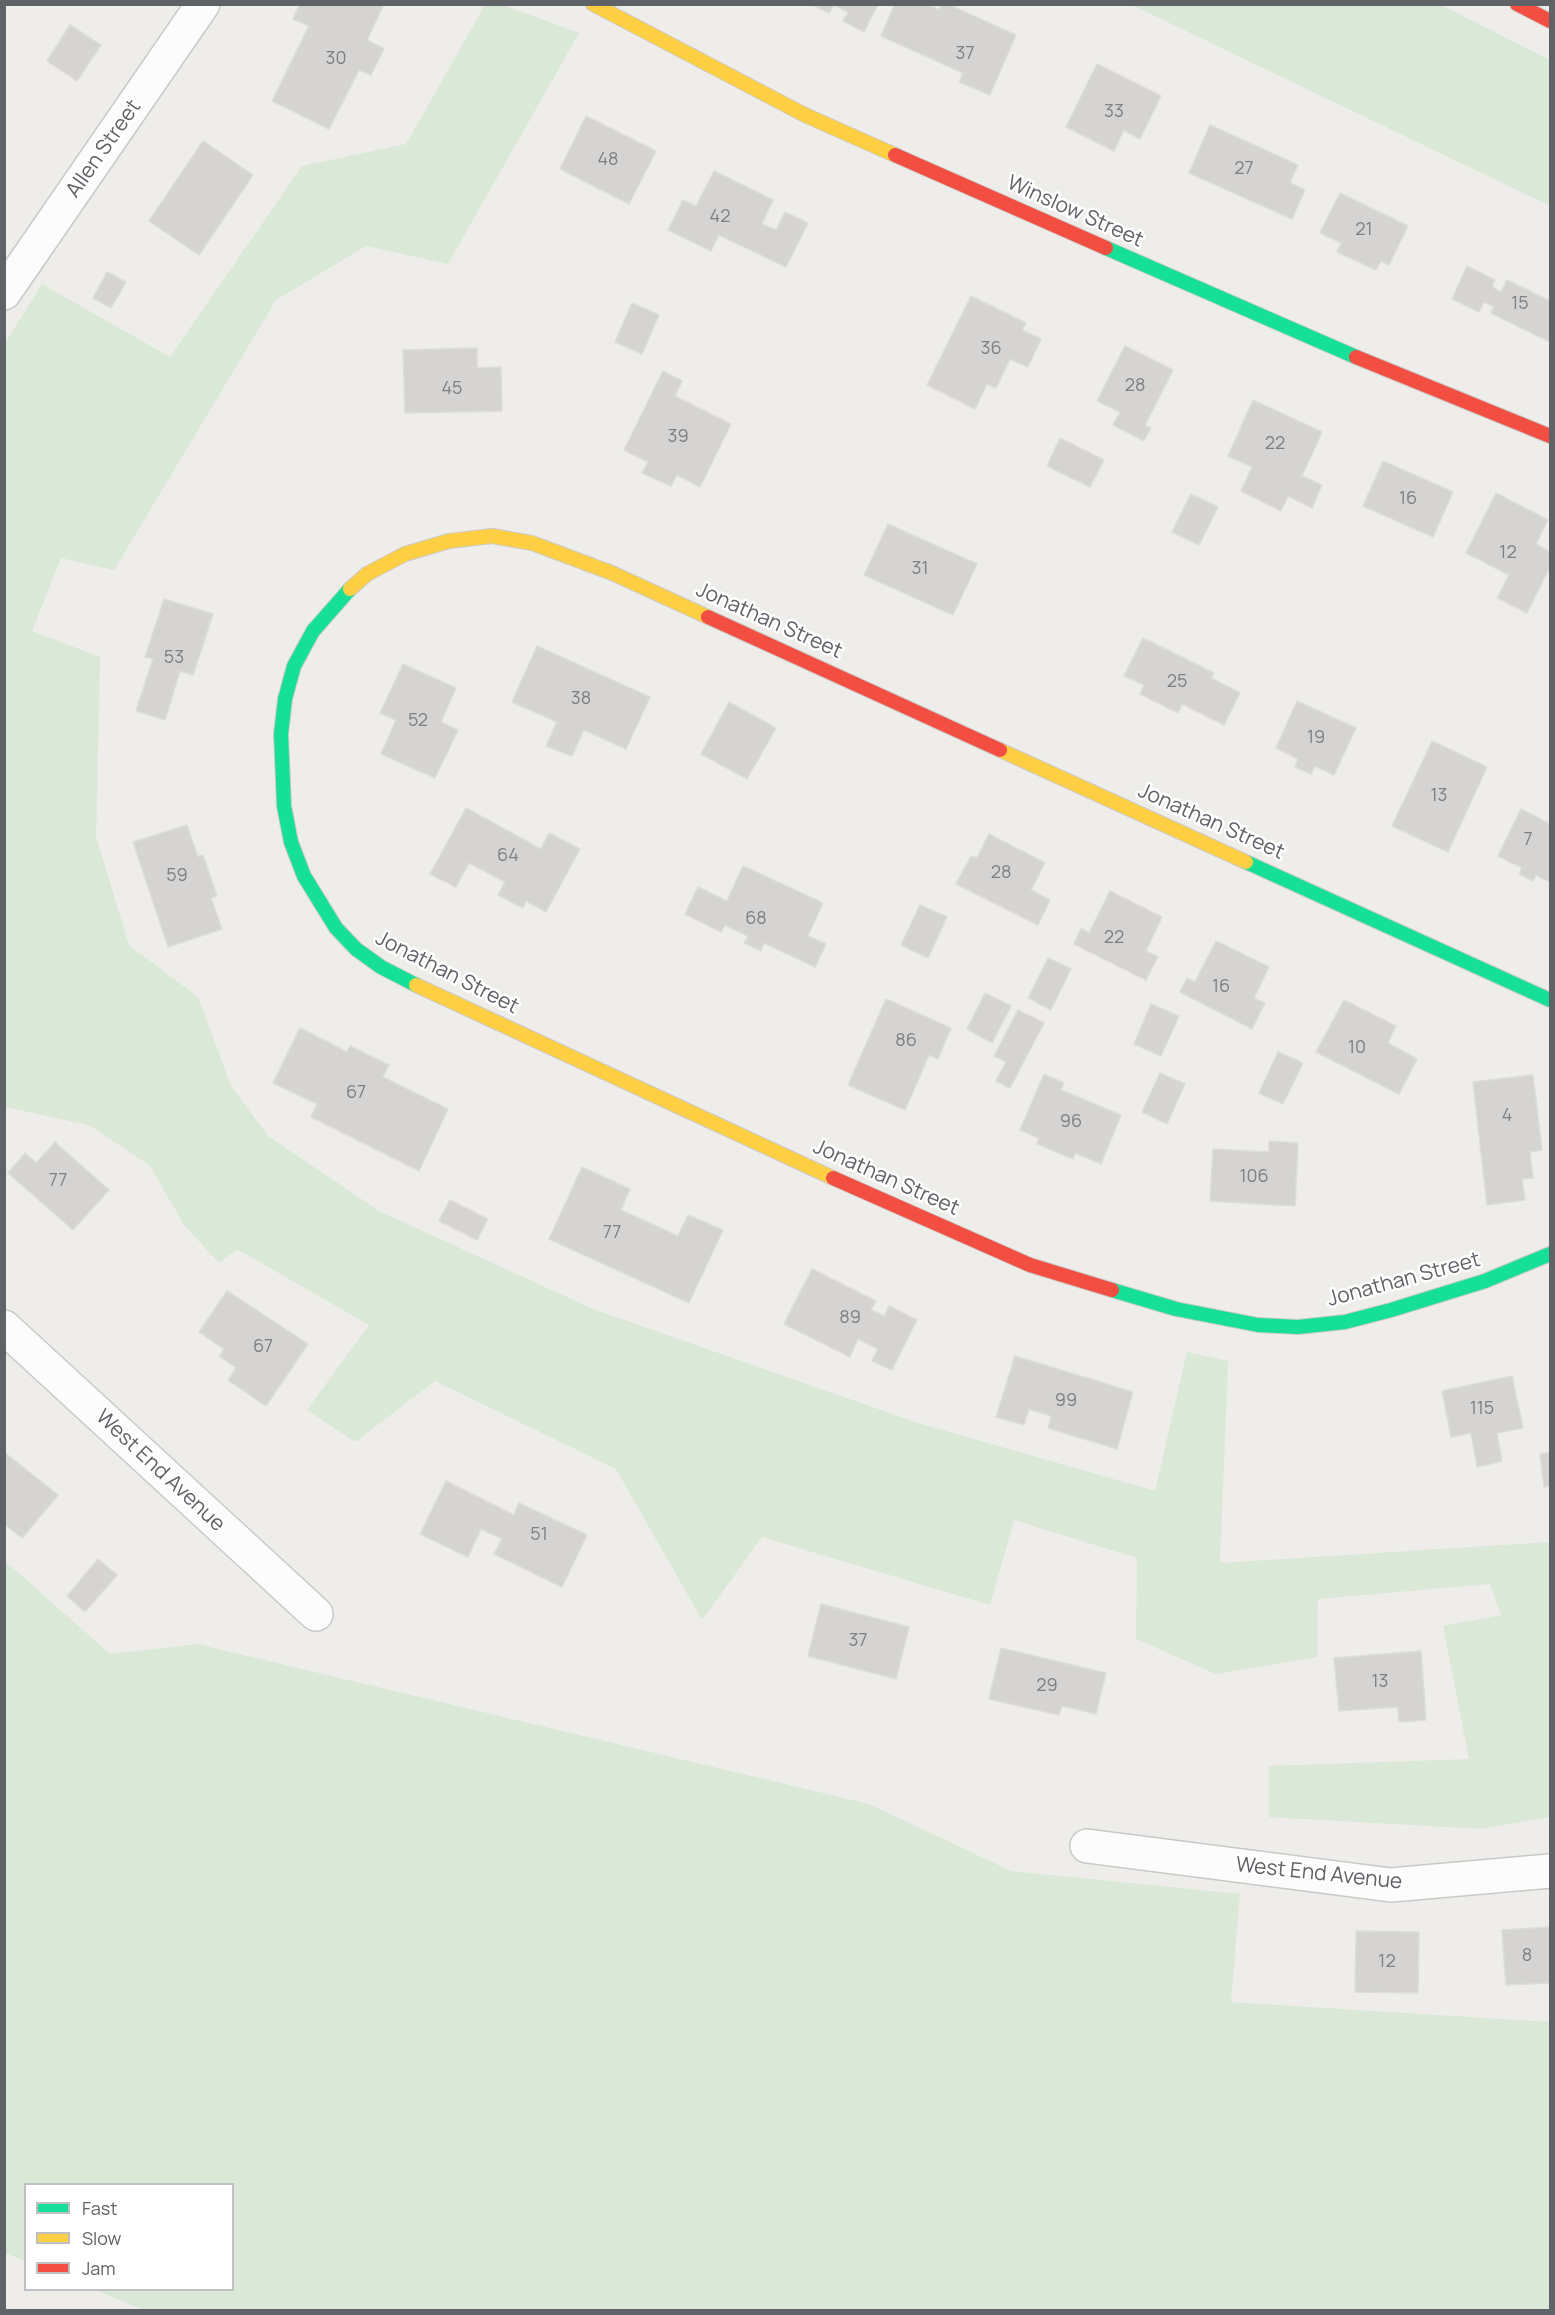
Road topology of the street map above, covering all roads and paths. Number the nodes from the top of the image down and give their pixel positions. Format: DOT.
graph roads {
  1 [pos="203,4"];
  2 [pos="593,4"];
  3 [pos="1517,4"];
  4 [pos="1551,21"];
  5 [pos="4,293"];
  6 [pos="1551,436"];
  7 [pos="1551,1000"];
  8 [pos="1551,1254"];
  9 [pos="4,1327"];
  10 [pos="316,1614"];
  11 [pos="1088,1846"];
  12 [pos="1551,1871"];
  1 -- 5 [label="street, Allen Street"];
  2 -- 6 [label="street, Winslow Street"];
  3 -- 4 [label="street"];
  7 -- 8 [label="street, Jonathan Street"];
  9 -- 10 [label="street, West End Avenue"];
  11 -- 12 [label="street, West End Avenue"];
}
